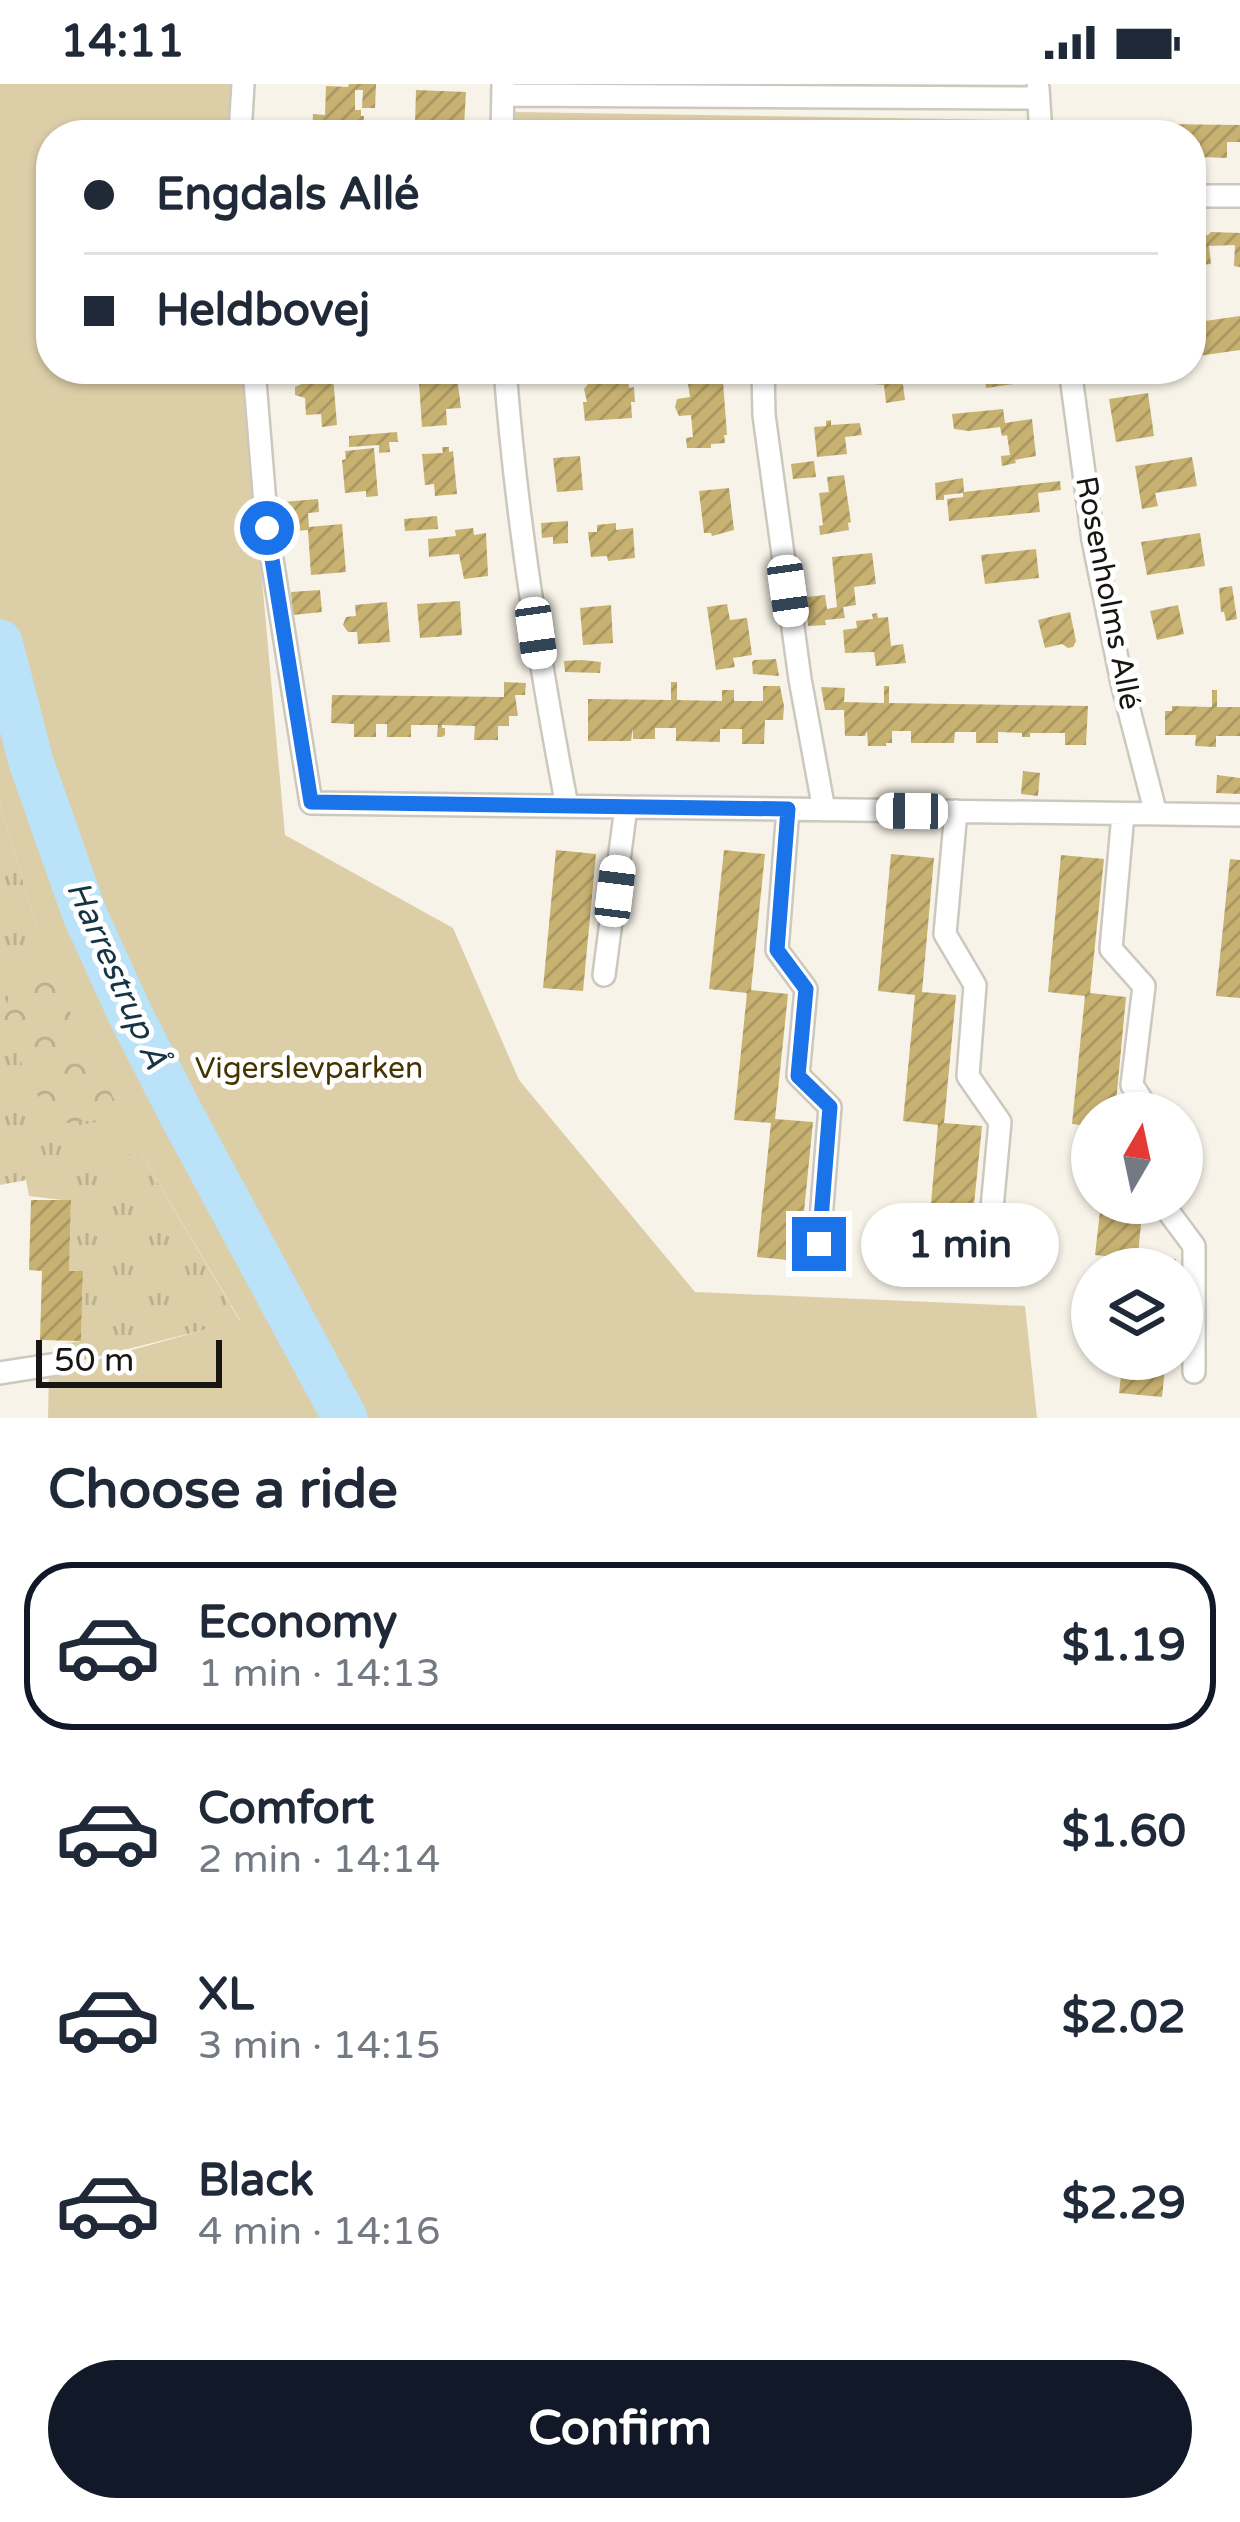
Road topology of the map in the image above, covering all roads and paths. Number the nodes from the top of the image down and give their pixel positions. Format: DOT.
graph roads {
  1 [pos="243,84"];
  2 [pos="503,89"];
  3 [pos="1038,91"];
  4 [pos="241,120"];
  5 [pos="502,120"];
  6 [pos="1206,196"];
  7 [pos="1240,196"];
  8 [pos="255,384"];
  9 [pos="506,384"];
  10 [pos="763,384"];
  11 [pos="1072,384"];
  12 [pos="567,806"];
  13 [pos="626,807"];
  14 [pos="788,809"];
  15 [pos="824,810"];
  16 [pos="956,812"];
  17 [pos="1123,814"];
  18 [pos="1156,814"];
  19 [pos="1240,815"];
  20 [pos="604,975"];
  21 [pos="1136,1092"];
  22 [pos="819,1244"];
  23 [pos="988,1251"];
  24 [pos="57,1364"];
  25 [pos="0,1373"];
  1 -- 4 [label="street"];
  2 -- 3 [label="street"];
  2 -- 5 [label="street"];
  6 -- 7 [label="street"];
  8 -- 12 [label="street"];
  9 -- 12 [label="street"];
  10 -- 15 [label="street"];
  11 -- 18 [label="street, Rosenholms Allé"];
  12 -- 13 [label="street"];
  13 -- 14 [label="street"];
  13 -- 20 [label="street"];
  14 -- 15 [label="street"];
  14 -- 22 [label="street"];
  15 -- 16 [label="street"];
  16 -- 17 [label="street"];
  16 -- 23 [label="street"];
  17 -- 18 [label="street"];
  17 -- 21 [label="street"];
  18 -- 19 [label="street"];
  24 -- 25 [label="street"];
}
